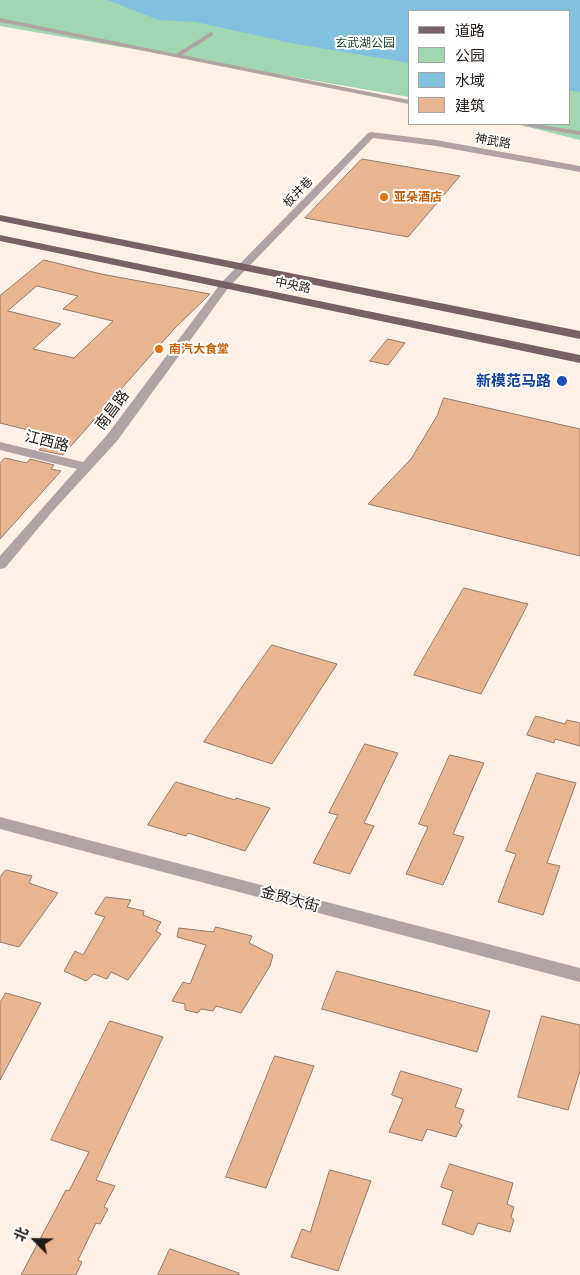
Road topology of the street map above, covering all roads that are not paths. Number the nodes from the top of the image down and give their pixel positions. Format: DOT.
graph roads {
  1 [pos="0,20"];
  2 [pos="211,34"];
  3 [pos="178,55"];
  4 [pos="408,102"];
  5 [pos="531,125"];
  6 [pos="580,133"];
  7 [pos="371,135"];
  8 [pos="580,169"];
  9 [pos="0,218"];
  10 [pos="0,238"];
  11 [pos="242,267"];
  12 [pos="225,285"];
  13 [pos="580,335"];
  14 [pos="580,359"];
  15 [pos="0,446"];
  16 [pos="86,467"];
  17 [pos="0,565"];
  18 [pos="0,823"];
  19 [pos="580,975"];
  1 -- 3 [label="lane"];
  2 -- 3 [label="lane"];
  3 -- 4 [label="lane"];
  5 -- 6 [label="lane"];
  7 -- 8 [label="street, 神武路"];
  7 -- 11 [label="street, 板井巷"];
  9 -- 11 [label="main road, 中央路"];
  10 -- 12 [label="main road, 中央路"];
  11 -- 12 [label="street, 南昌路"];
  11 -- 13 [label="main road, 中央路"];
  12 -- 14 [label="main road, 中央路"];
  12 -- 16 [label="street, 南昌路"];
  15 -- 16 [label="street, 江西路"];
  16 -- 17 [label="street, 南昌路"];
  18 -- 19 [label="street, 金贸大街"];
}
